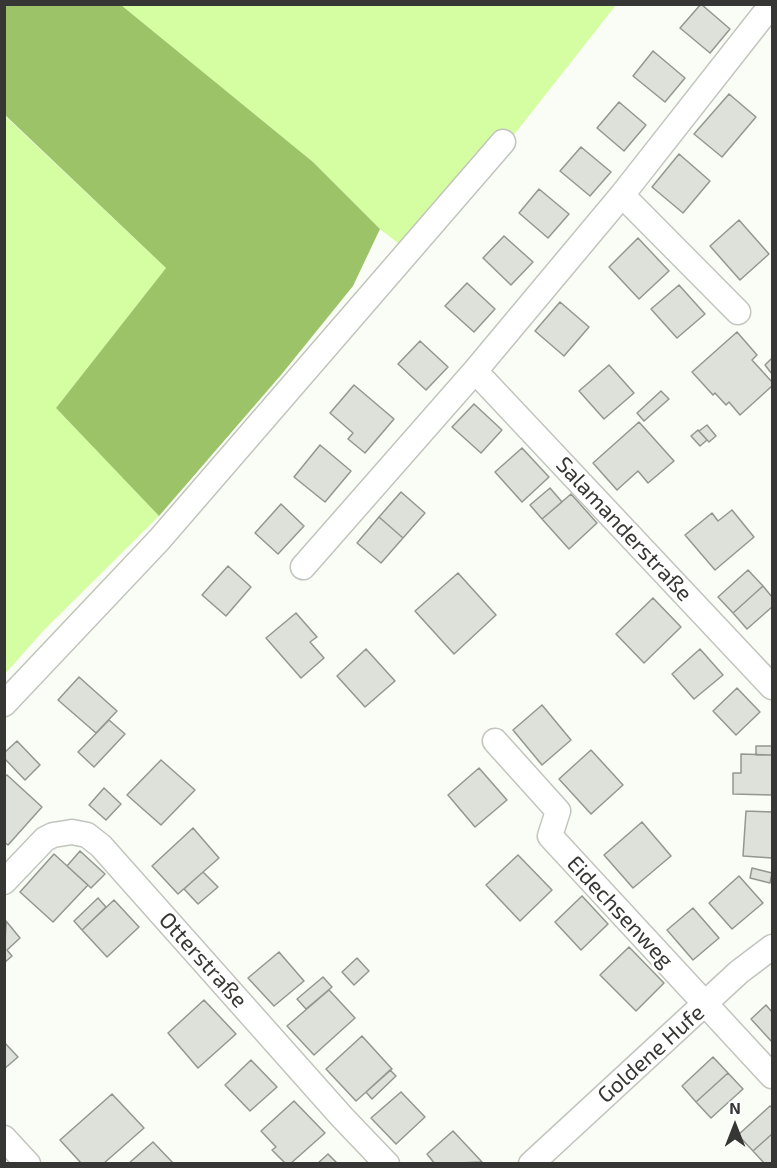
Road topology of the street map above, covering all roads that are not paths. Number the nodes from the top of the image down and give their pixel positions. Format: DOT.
graph roads {
  1 [pos="772,4"];
  2 [pos="503,142"];
  3 [pos="622,195"];
  4 [pos="738,312"];
  5 [pos="475,371"];
  6 [pos="303,567"];
  7 [pos="772,687"];
  8 [pos="4,704"];
  9 [pos="495,741"];
  10 [pos="4,882"];
  11 [pos="772,947"];
  12 [pos="705,1005"];
  13 [pos="772,1076"];
  14 [pos="4,1138"];
  15 [pos="28,1164"];
  16 [pos="387,1164"];
  17 [pos="531,1164"];
  1 -- 3 [label="street"];
  2 -- 8 [label="street"];
  3 -- 4 [label="street"];
  3 -- 5 [label="street"];
  5 -- 6 [label="street"];
  5 -- 7 [label="street, Salamanderstraße"];
  9 -- 12 [label="street, Eidechsenweg"];
  10 -- 16 [label="street, Otterstraße"];
  11 -- 12 [label="street, Goldene Hufe"];
  12 -- 13 [label="street, Eidechsenweg"];
  12 -- 17 [label="street, Goldene Hufe"];
  14 -- 15 [label="street"];
}
